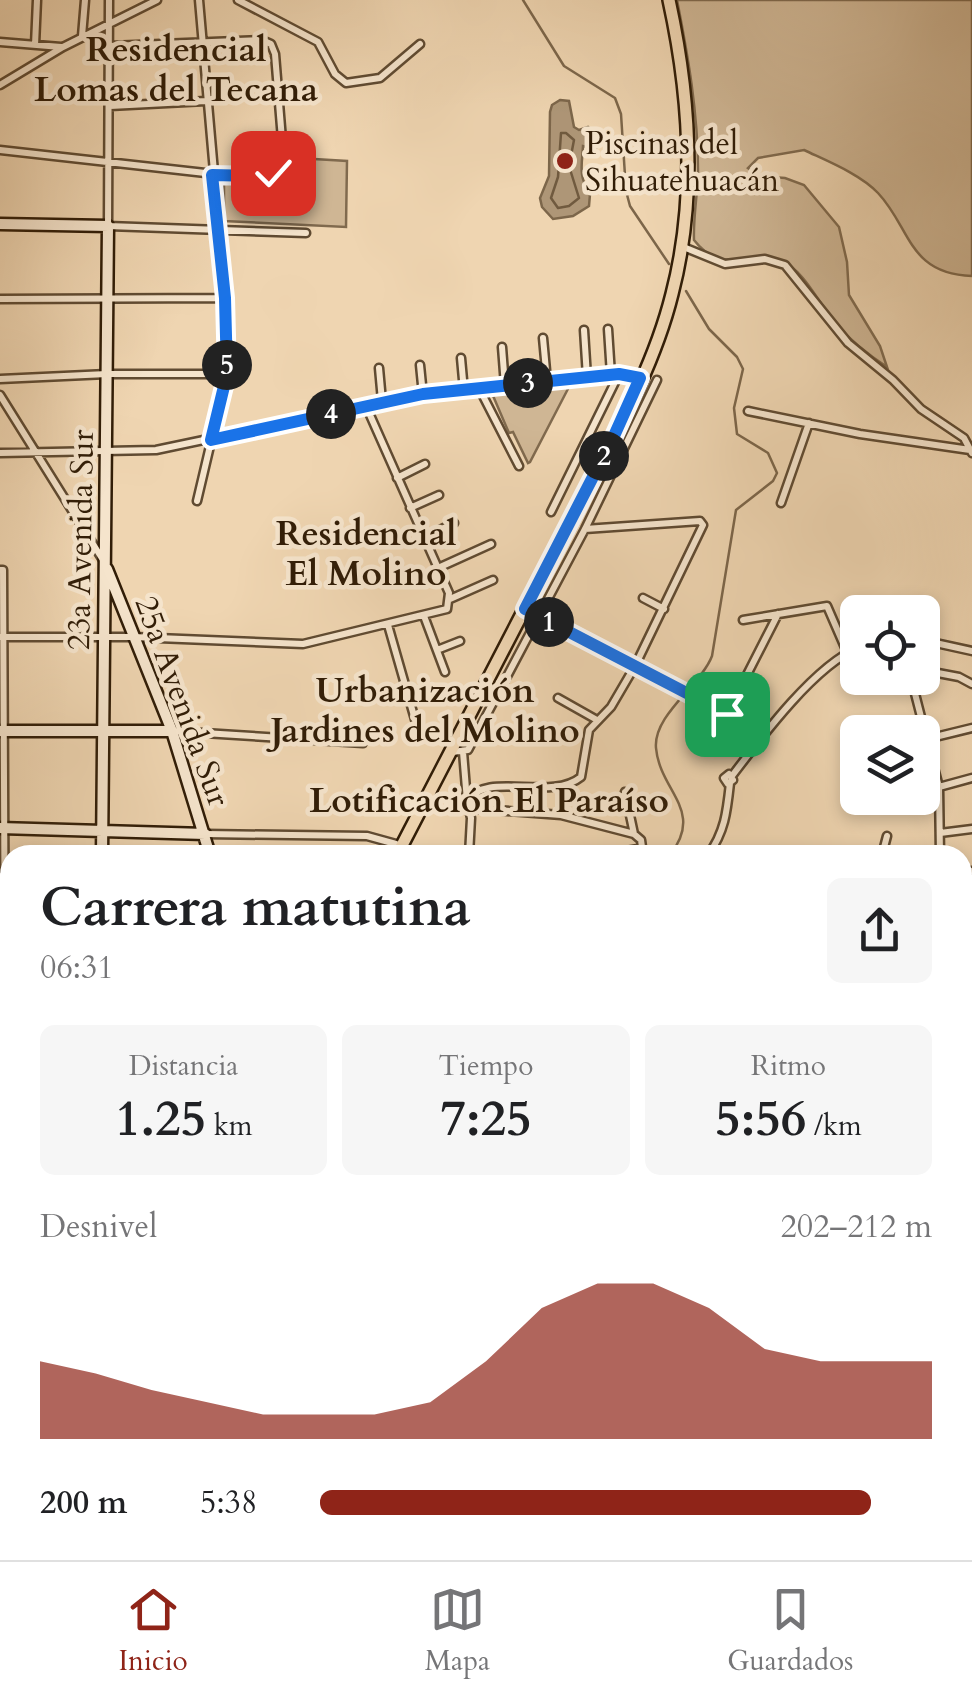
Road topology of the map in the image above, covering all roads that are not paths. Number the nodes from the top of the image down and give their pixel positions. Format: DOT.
graph roads {
  1 [pos="37,0"];
  2 [pos="84,0"];
  3 [pos="109,0"];
  4 [pos="158,0"];
  5 [pos="199,0"];
  6 [pos="238,0"];
  7 [pos="669,0"];
  8 [pos="109,23"];
  9 [pos="82,37"];
  10 [pos="0,42"];
  11 [pos="202,43"];
  12 [pos="420,44"];
  13 [pos="35,45"];
  14 [pos="110,46"];
  15 [pos="63,47"];
  16 [pos="0,85"];
  17 [pos="206,102"];
  18 [pos="110,106"];
  19 [pos="0,150"];
  20 [pos="109,162"];
  21 [pos="212,175"];
  22 [pos="0,224"];
  23 [pos="108,226"];
  24 [pos="218,229"];
  25 [pos="306,233"];
  26 [pos="681,246"];
  27 [pos="225,298"];
  28 [pos="108,299"];
  29 [pos="0,300"];
  30 [pos="584,330"];
  31 [pos="608,330"];
  32 [pos="543,338"];
  33 [pos="502,347"];
  34 [pos="461,358"];
  35 [pos="420,365"];
  36 [pos="379,368"];
  37 [pos="107,374"];
  38 [pos="227,374"];
  39 [pos="615,375"];
  40 [pos="587,377"];
  41 [pos="640,378"];
  42 [pos="0,379"];
  43 [pos="657,380"];
  44 [pos="548,381"];
  45 [pos="504,386"];
  46 [pos="464,390"];
  47 [pos="480,390"];
  48 [pos="423,394"];
  49 [pos="0,396"];
  50 [pos="382,401"];
  51 [pos="366,406"];
  52 [pos="748,411"];
  53 [pos="809,423"];
  54 [pos="211,440"];
  55 [pos="37,452"];
  56 [pos="107,452"];
  57 [pos="971,452"];
  58 [pos="0,453"];
  59 [pos="425,464"];
  60 [pos="520,466"];
  61 [pos="397,478"];
  62 [pos="438,495"];
  63 [pos="582,498"];
  64 [pos="197,501"];
  65 [pos="598,502"];
  66 [pos="781,503"];
  67 [pos="410,508"];
  68 [pos="552,512"];
  69 [pos="454,523"];
  70 [pos="586,529"];
  71 [pos="424,538"];
  72 [pos="491,544"];
  73 [pos="106,565"];
  74 [pos="438,568"];
  75 [pos="2,570"];
  76 [pos="494,580"];
  77 [pos="642,598"];
  78 [pos="450,599"];
  79 [pos="525,609"];
  80 [pos="664,609"];
  81 [pos="778,614"];
  82 [pos="424,616"];
  83 [pos="539,617"];
  84 [pos="744,620"];
  85 [pos="388,624"];
  86 [pos="840,635"];
  87 [pos="1,637"];
  88 [pos="104,637"];
  89 [pos="133,637"];
  90 [pos="460,642"];
  91 [pos="940,644"];
  92 [pos="437,650"];
  93 [pos="972,651"];
  94 [pos="840,657"];
  95 [pos="635,666"];
  96 [pos="445,672"];
  97 [pos="940,674"];
  98 [pos="972,684"];
  99 [pos="558,698"];
  100 [pos="727,714"];
  101 [pos="597,720"];
  102 [pos="972,728"];
  103 [pos="103,730"];
  104 [pos="1,731"];
  105 [pos="172,732"];
  106 [pos="764,734"];
  107 [pos="420,737"];
  108 [pos="940,737"];
  109 [pos="363,743"];
  110 [pos="458,752"];
  111 [pos="972,778"];
  112 [pos="940,786"];
  113 [pos="625,792"];
  114 [pos="468,802"];
  115 [pos="939,815"];
  116 [pos="1,828"];
  117 [pos="972,829"];
  118 [pos="102,830"];
  119 [pos="204,834"];
  120 [pos="634,834"];
  121 [pos="940,834"];
  122 [pos="887,836"];
  123 [pos="102,845"];
  124 [pos="207,845"];
  125 [pos="391,845"];
  126 [pos="401,845"];
  127 [pos="469,845"];
  128 [pos="641,845"];
  129 [pos="715,845"];
  130 [pos="885,845"];
  131 [pos="940,845"];
  1 -- 13 [label="street"];
  2 -- 9 [label="street"];
  3 -- 8 [label="street"];
  4 -- 8 [label="street"];
  5 -- 11 [label="street"];
  6 -- 12 [label="street"];
  7 -- 26 [label="main road"];
  8 -- 9 [label="street"];
  8 -- 14 [label="street"];
  9 -- 15 [label="street"];
  10 -- 13 [label="street"];
  11 -- 14 [label="street"];
  11 -- 17 [label="street"];
  11 -- 21 [label="street"];
  13 -- 15 [label="street"];
  14 -- 18 [label="street"];
  15 -- 16 [label="street"];
  17 -- 18 [label="street"];
  17 -- 21 [label="street"];
  18 -- 20 [label="street"];
  19 -- 20 [label="street"];
  20 -- 21 [label="street"];
  20 -- 23 [label="street"];
  21 -- 24 [label="street"];
  22 -- 23 [label="main road"];
  23 -- 24 [label="street"];
  23 -- 28 [label="main road, 23a Avenida Sur"];
  24 -- 25 [label="street"];
  24 -- 27 [label="street"];
  26 -- 41 [label="main road"];
  26 -- 57 [label="street"];
  27 -- 28 [label="street"];
  27 -- 38 [label="street"];
  28 -- 29 [label="street"];
  28 -- 37 [label="main road, 23a Avenida Sur"];
  30 -- 40 [label="street"];
  31 -- 39 [label="street"];
  32 -- 44 [label="street"];
  33 -- 45 [label="street"];
  34 -- 46 [label="street"];
  35 -- 48 [label="street"];
  36 -- 50 [label="street"];
  37 -- 38 [label="street"];
  37 -- 42 [label="street"];
  37 -- 56 [label="main road, 23a Avenida Sur"];
  38 -- 54 [label="street"];
  39 -- 40 [label="street"];
  39 -- 41 [label="street"];
  39 -- 68 [label="street"];
  40 -- 44 [label="street"];
  41 -- 63 [label="main road"];
  43 -- 65 [label="street"];
  44 -- 45 [label="street"];
  45 -- 47 [label="street"];
  46 -- 47 [label="street"];
  46 -- 48 [label="street"];
  47 -- 60 [label="street"];
  48 -- 50 [label="street"];
  49 -- 55 [label="street"];
  50 -- 51 [label="street"];
  51 -- 54 [label="street"];
  51 -- 61 [label="street"];
  52 -- 53 [label="street"];
  53 -- 57 [label="street"];
  53 -- 66 [label="street"];
  54 -- 56 [label="street"];
  54 -- 64 [label="street"];
  55 -- 56 [label="street"];
  55 -- 58 [label="street"];
  55 -- 73 [label="street"];
  56 -- 73 [label="main road, 23a Avenida Sur"];
  59 -- 61 [label="street"];
  61 -- 67 [label="street"];
  62 -- 67 [label="street"];
  63 -- 65 [label="street"];
  63 -- 79 [label="main road"];
  65 -- 70 [label="street"];
  67 -- 71 [label="street"];
  69 -- 71 [label="street"];
  70 -- 80 [label="street"];
  70 -- 83 [label="street"];
  71 -- 74 [label="street"];
  72 -- 74 [label="street"];
  73 -- 88 [label="main road, 23a Avenida Sur"];
  73 -- 89 [label="main road, 25a Avenida Sur"];
  74 -- 78 [label="street"];
  75 -- 87 [label="street"];
  76 -- 78 [label="street"];
  77 -- 80 [label="street"];
  78 -- 82 [label="street"];
  79 -- 83 [label="street"];
  79 -- 110 [label="main road"];
  80 -- 95 [label="street"];
  81 -- 84 [label="street"];
  81 -- 86 [label="street"];
  81 -- 100 [label="street"];
  82 -- 85 [label="street"];
  82 -- 92 [label="street"];
  83 -- 95 [label="street"];
  83 -- 110 [label="street"];
  85 -- 89 [label="street"];
  85 -- 107 [label="street"];
  87 -- 88 [label="street"];
  87 -- 104 [label="street"];
  88 -- 89 [label="street"];
  88 -- 103 [label="main road, 23a Avenida Sur"];
  89 -- 105 [label="main road, 25a Avenida Sur"];
  90 -- 92 [label="street"];
  91 -- 93 [label="street"];
  92 -- 96 [label="street"];
  94 -- 106 [label="street"];
  95 -- 100 [label="street"];
  95 -- 101 [label="street"];
  97 -- 98 [label="street"];
  99 -- 101 [label="street"];
  100 -- 106 [label="street"];
  101 -- 114 [label="street"];
  102 -- 108 [label="street"];
  103 -- 104 [label="main road"];
  103 -- 105 [label="main road"];
  103 -- 118 [label="main road, 23a Avenida Sur"];
  104 -- 116 [label="street"];
  105 -- 109 [label="street"];
  105 -- 119 [label="main road, 25a Avenida Sur"];
  106 -- 129 [label="street"];
  110 -- 114 [label="street"];
  110 -- 126 [label="main road"];
  111 -- 112 [label="street"];
  113 -- 120 [label="street"];
  114 -- 120 [label="street"];
  114 -- 127 [label="street"];
  115 -- 121 [label="street"];
  116 -- 118 [label="main road"];
  117 -- 121 [label="street"];
  118 -- 119 [label="main road"];
  118 -- 123 [label="main road, 23a Avenida Sur"];
  119 -- 124 [label="main road, 25a Avenida Sur"];
  119 -- 125 [label="street"];
  120 -- 128 [label="street"];
  121 -- 131 [label="street"];
  122 -- 130 [label="street"];
}
